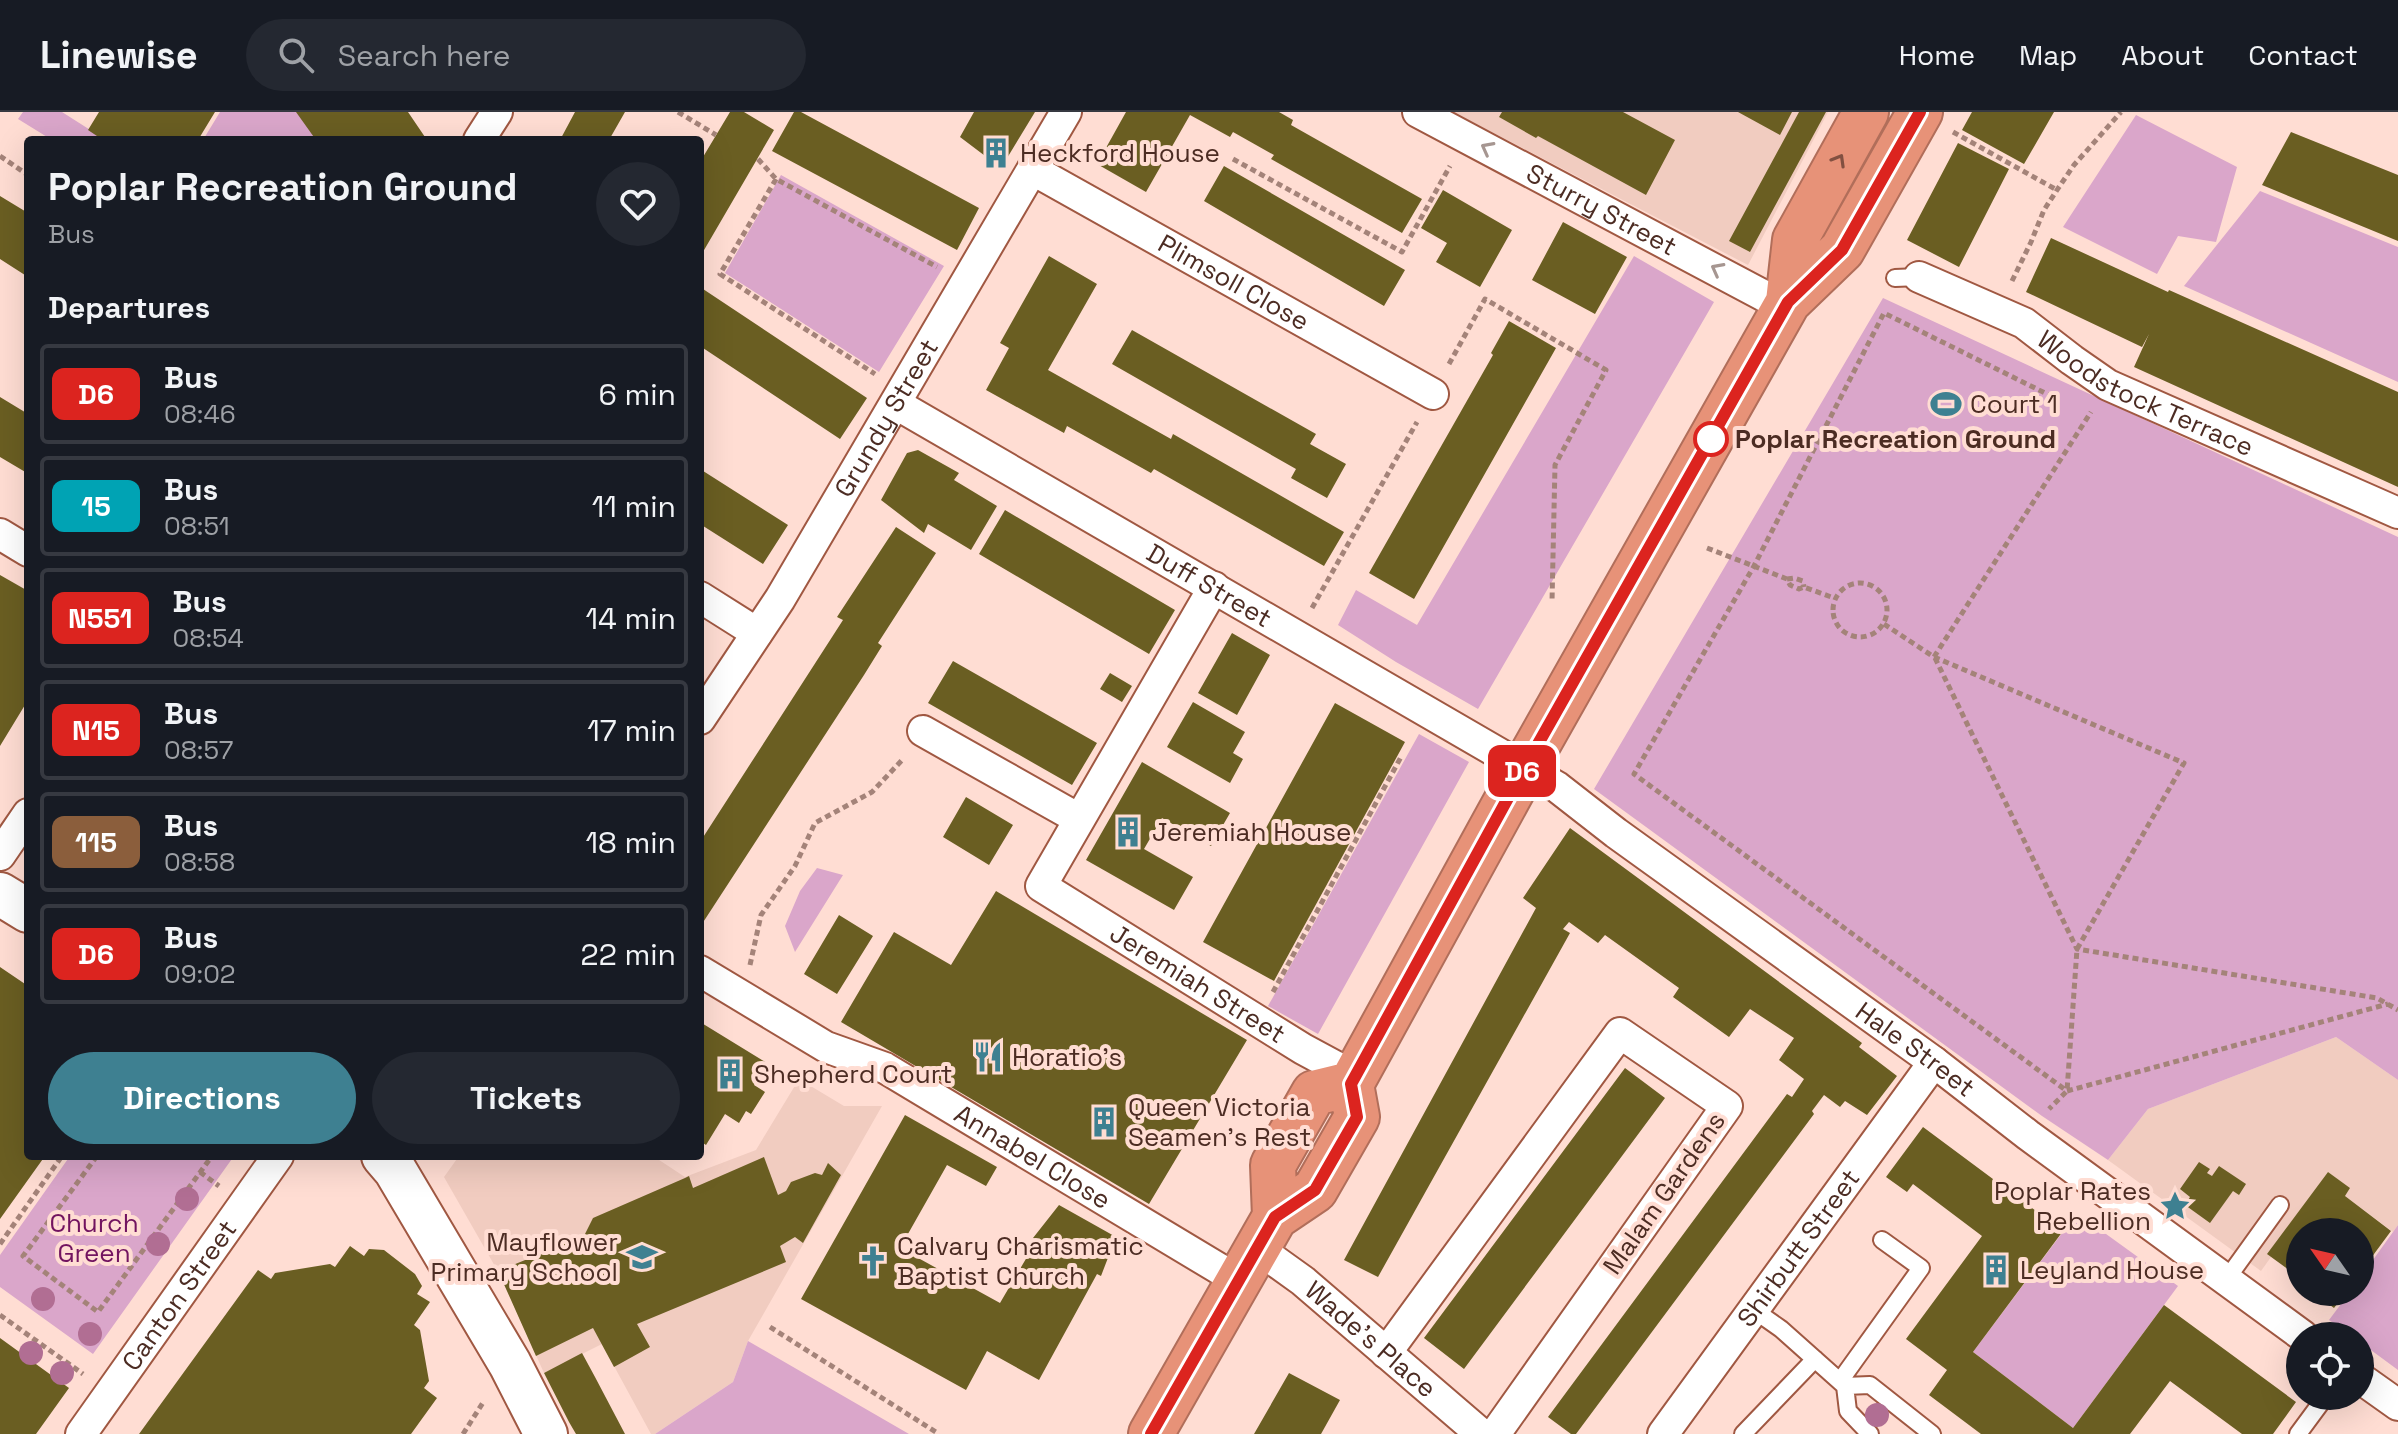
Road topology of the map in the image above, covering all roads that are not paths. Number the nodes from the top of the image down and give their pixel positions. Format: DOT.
graph roads {
  1 [pos="497,112"];
  2 [pos="1066,112"];
  3 [pos="1418,112"];
  4 [pos="1866,112"];
  5 [pos="1920,112"];
  6 [pos="482,136"];
  7 [pos="1033,170"];
  8 [pos="1907,278"];
  9 [pos="1786,304"];
  10 [pos="1433,394"];
  11 [pos="899,398"];
  12 [pos="2398,513"];
  13 [pos="0,534"];
  14 [pos="24,549"];
  15 [pos="1214,587"];
  16 [pos="704,600"];
  17 [pos="757,633"];
  18 [pos="704,713"];
  19 [pos="923,731"];
  20 [pos="1525,767"];
  21 [pos="1079,819"];
  22 [pos="24,820"];
  23 [pos="0,855"];
  24 [pos="0,894"];
  25 [pos="24,909"];
  26 [pos="704,974"];
  27 [pos="1934,1062"];
  28 [pos="1353,1081"];
  29 [pos="275,1160"];
  30 [pos="394,1161"];
  31 [pos="2280,1205"];
  32 [pos="1882,1240"];
  33 [pos="1257,1248"];
  34 [pos="2226,1280"];
  35 [pos="1754,1310"];
  36 [pos="2286,1324"];
  37 [pos="1386,1353"];
  38 [pos="1815,1359"];
  39 [pos="1843,1384"];
  40 [pos="2374,1388"];
  41 [pos="2398,1405"];
  42 [pos="2316,1410"];
  43 [pos="81,1434"];
  44 [pos="546,1434"];
  45 [pos="1151,1434"];
  46 [pos="1481,1434"];
  47 [pos="1495,1434"];
  48 [pos="1663,1434"];
  49 [pos="1743,1434"];
  50 [pos="1870,1434"];
  51 [pos="1932,1434"];
  52 [pos="2298,1434"];
  1 -- 6 [label="street"];
  2 -- 7 [label="street, Grundy Street"];
  9 -- 3 [label="street, Sturry Street, one-way"];
  9 -- 4 [label="highway, one-way"];
  5 -- 9 [label="highway"];
  7 -- 10 [label="street, Plimsoll Close"];
  7 -- 11 [label="street, Grundy Street"];
  8 -- 12 [label="street, Woodstock Terrace"];
  9 -- 20 [label="highway"];
  11 -- 15 [label="street, Duff Street"];
  11 -- 17 [label="street, Grundy Street"];
  13 -- 14 [label="street"];
  15 -- 20 [label="street, Duff Street"];
  15 -- 21 [label="street"];
  16 -- 17 [label="street"];
  17 -- 18 [label="street, Grundy Street"];
  19 -- 21 [label="street"];
  20 -- 27 [label="street, Hale Street"];
  20 -- 28 [label="highway"];
  21 -- 28 [label="street, Jeremiah Street"];
  22 -- 23 [label="street"];
  24 -- 25 [label="street"];
  26 -- 33 [label="street, Annabel Close"];
  27 -- 34 [label="street, Hale Street"];
  27 -- 35 [label="street, Shirbutt Street"];
  28 -- 33 [label="highway"];
  29 -- 43 [label="street, Canton Street"];
  30 -- 44 [label="street"];
  31 -- 34 [label="lane"];
  32 -- 39 [label="lane"];
  33 -- 37 [label="street, Wade's Place"];
  33 -- 45 [label="highway"];
  34 -- 36 [label="street, Hale Street"];
  35 -- 38 [label="lane"];
  35 -- 48 [label="street, Shirbutt Street"];
  37 -- 46 [label="street, Wade's Place"];
  37 -- 47 [label="street, Malam Gardens"];
  38 -- 39 [label="lane"];
  38 -- 49 [label="lane"];
  39 -- 50 [label="lane"];
  39 -- 51 [label="lane"];
  40 -- 41 [label="street"];
  42 -- 52 [label="lane"];
}
